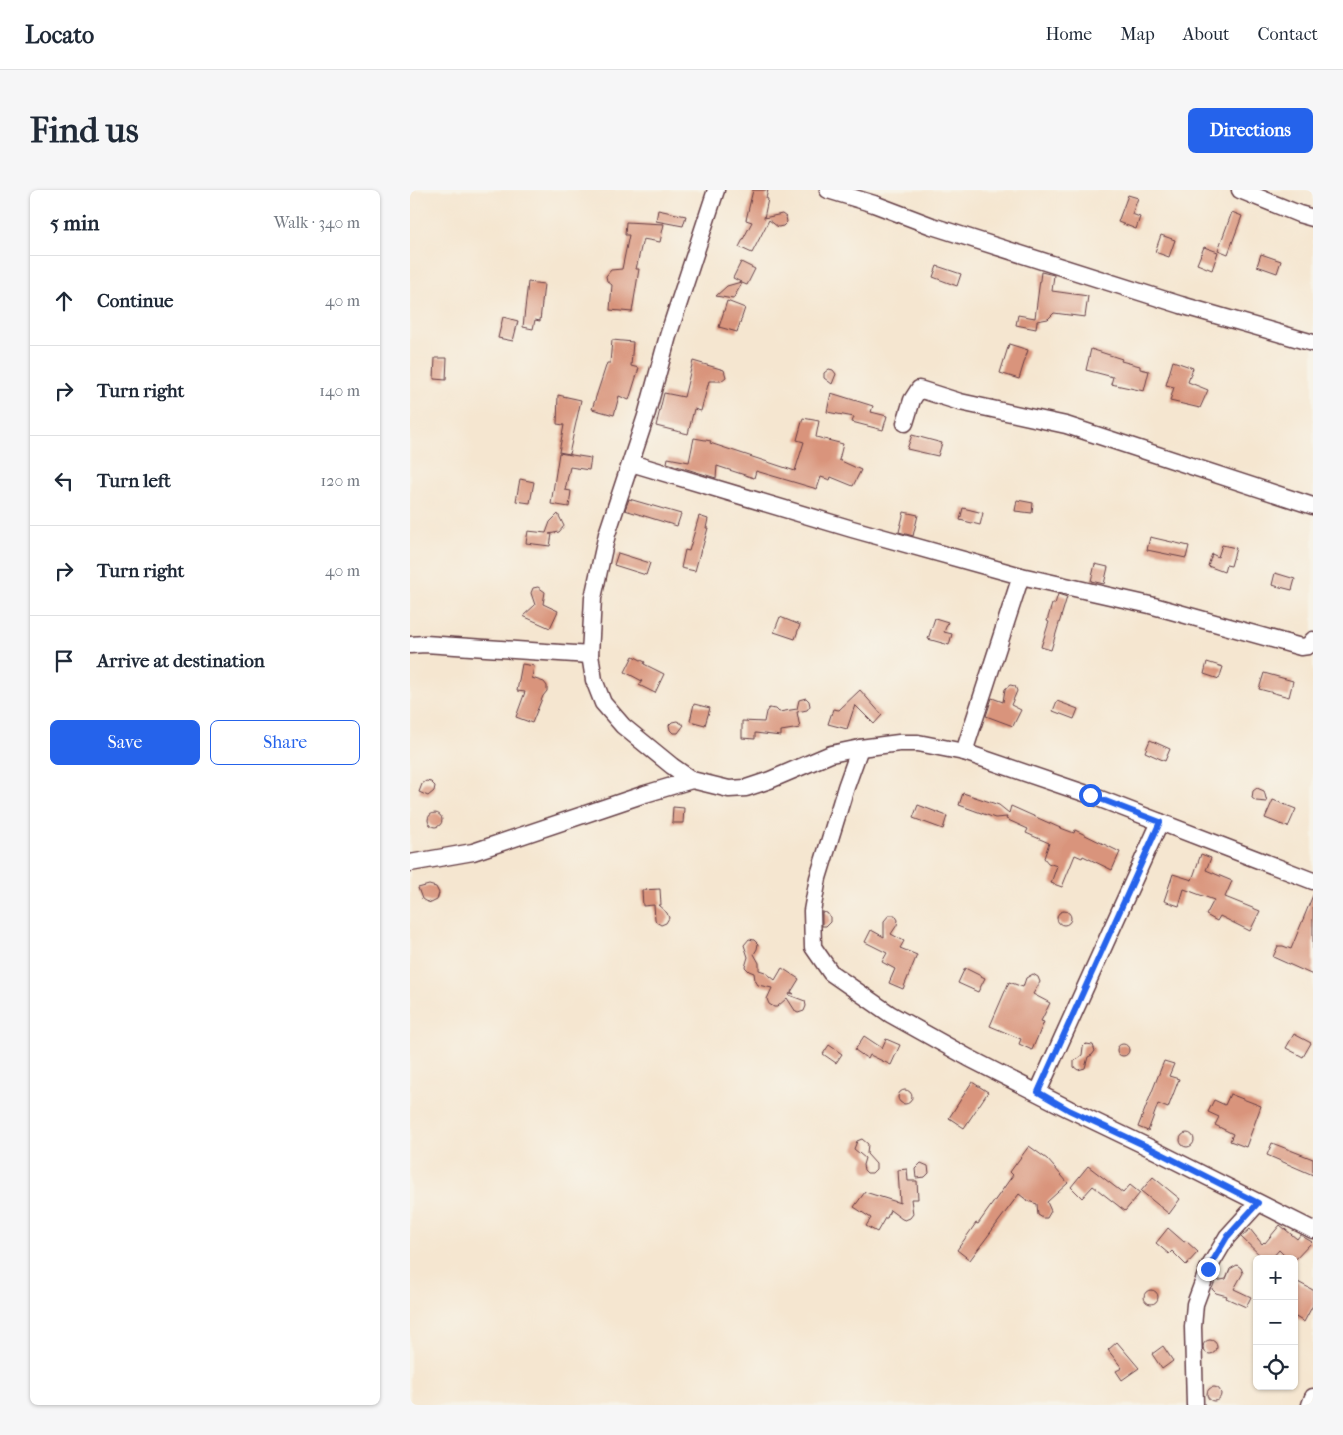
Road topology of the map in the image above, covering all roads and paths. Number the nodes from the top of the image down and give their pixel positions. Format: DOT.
graph roads {
  1 [pos="716,190"];
  2 [pos="828,190"];
  3 [pos="1240,190"];
  4 [pos="1313,218"];
  5 [pos="1313,343"];
  6 [pos="905,423"];
  7 [pos="630,463"];
  8 [pos="1313,506"];
  9 [pos="1022,576"];
  10 [pos="1313,640"];
  11 [pos="410,645"];
  12 [pos="590,655"];
  13 [pos="860,748"];
  14 [pos="964,752"];
  15 [pos="692,780"];
  16 [pos="1160,822"];
  17 [pos="410,863"];
  18 [pos="1313,881"];
  19 [pos="1038,1092"];
  20 [pos="1258,1203"];
  21 [pos="1313,1230"];
  22 [pos="1313,1397"];
  23 [pos="1195,1405"];
  24 [pos="1310,1405"];
  1 -- 7 [label="street"];
  2 -- 5 [label="street"];
  3 -- 4 [label="street"];
  6 -- 8 [label="street"];
  7 -- 9 [label="street"];
  7 -- 12 [label="street"];
  9 -- 10 [label="street"];
  9 -- 14 [label="street"];
  11 -- 12 [label="street"];
  12 -- 15 [label="street"];
  13 -- 14 [label="street"];
  13 -- 15 [label="street"];
  13 -- 19 [label="street"];
  14 -- 16 [label="street"];
  15 -- 17 [label="street"];
  16 -- 18 [label="street"];
  16 -- 19 [label="street"];
  19 -- 20 [label="street"];
  20 -- 21 [label="street"];
  20 -- 23 [label="street"];
  22 -- 24 [label="street"];
}
